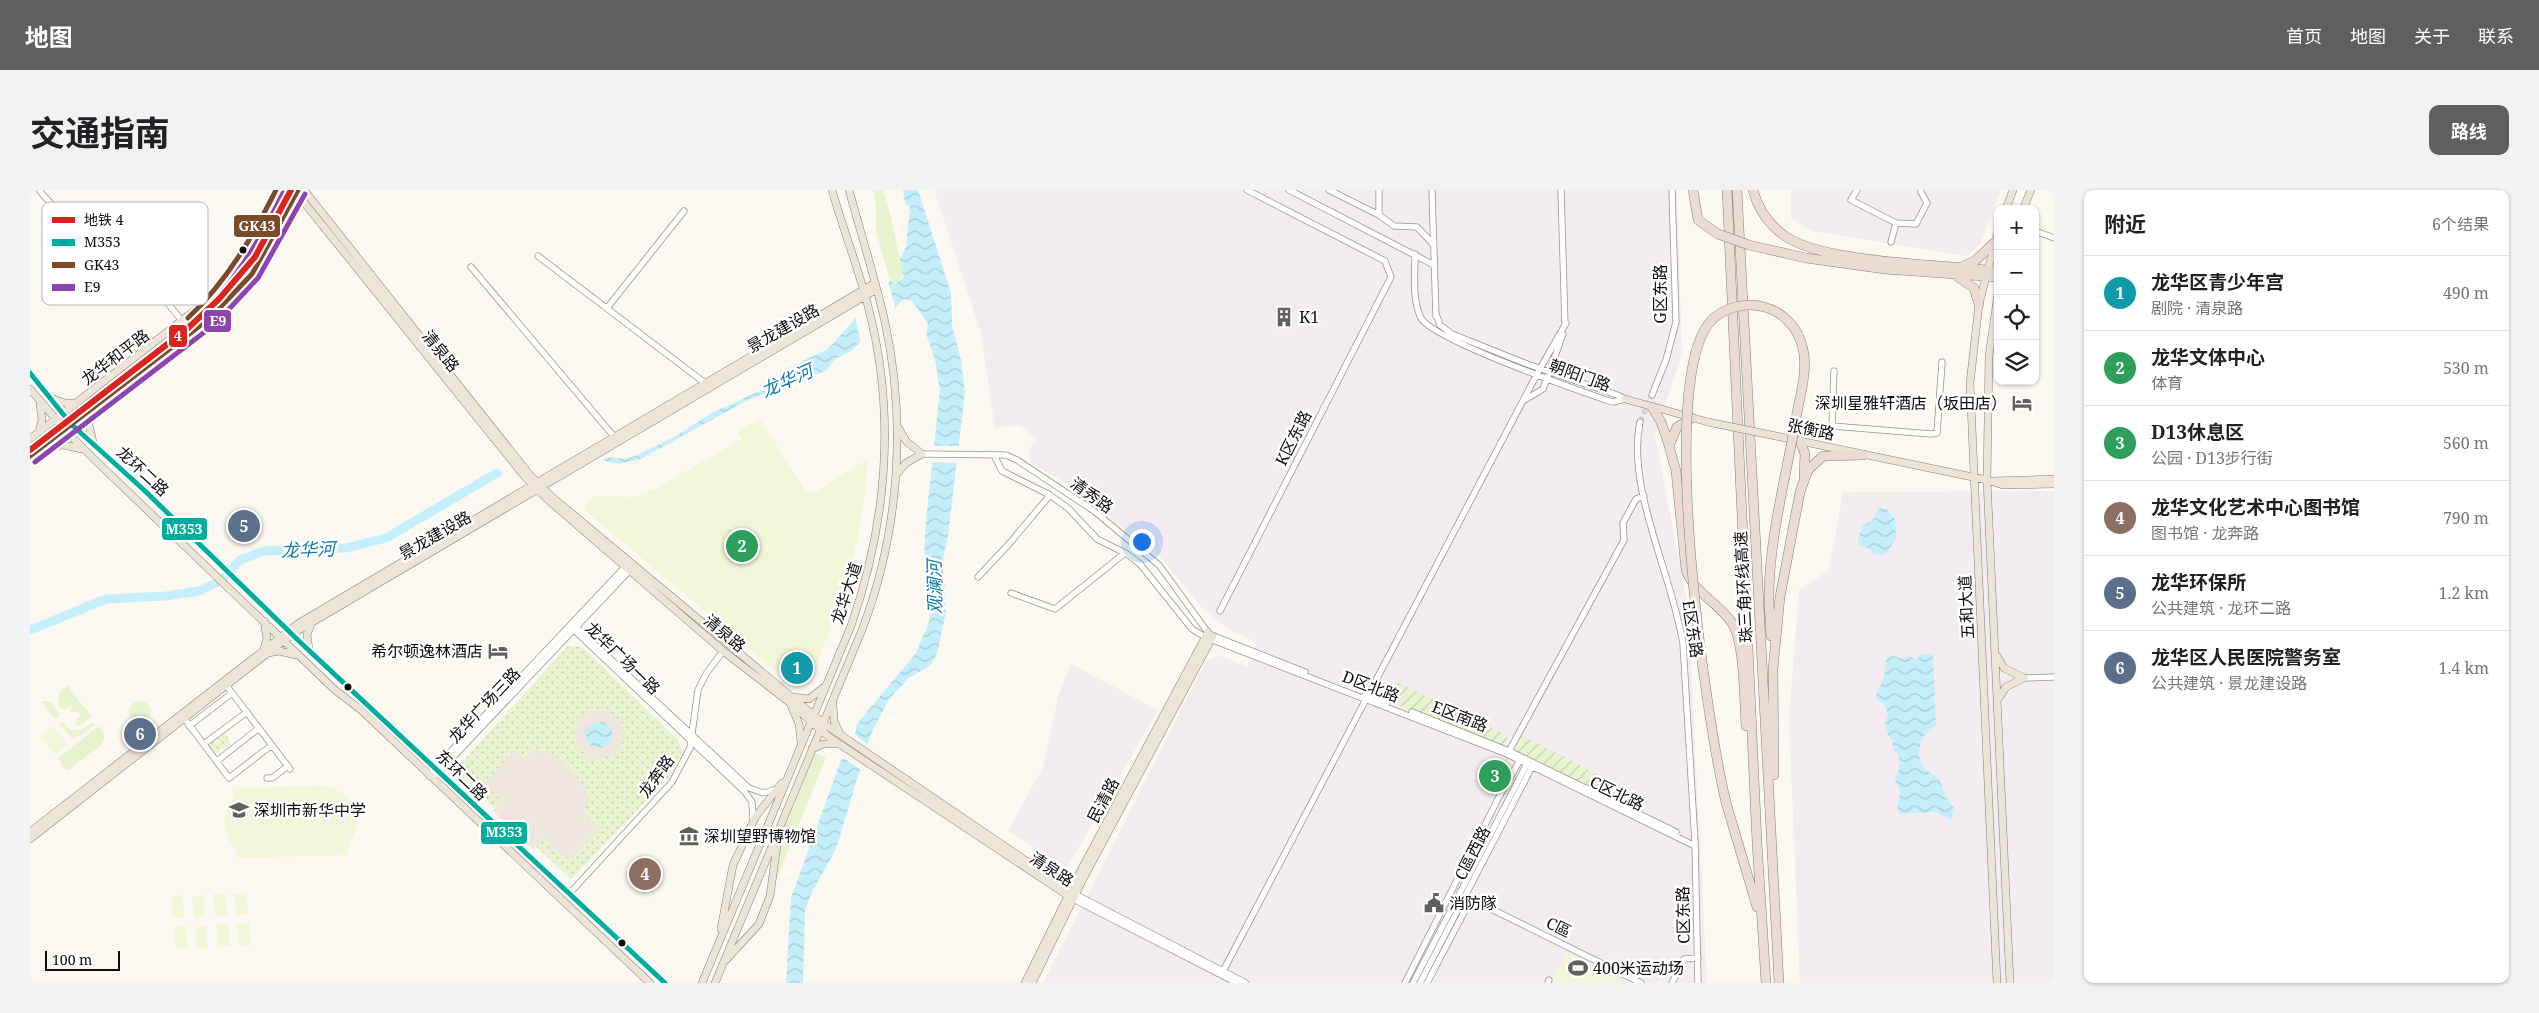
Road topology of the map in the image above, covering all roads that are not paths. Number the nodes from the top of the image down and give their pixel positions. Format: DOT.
graph roads {
  1 [pos="39,190"];
  2 [pos="276,190"];
  3 [pos="832,190"];
  4 [pos="849,190"];
  5 [pos="1247,190"];
  6 [pos="1289,190"];
  7 [pos="1329,190"];
  8 [pos="1379,190"];
  9 [pos="1432,190"];
  10 [pos="1561,190"];
  11 [pos="1672,190"];
  12 [pos="1693,190"];
  13 [pos="1727,190"];
  14 [pos="1737,190"];
  15 [pos="1752,190"];
  16 [pos="1856,190"];
  17 [pos="2013,190"];
  18 [pos="2031,190"];
  19 [pos="298,191"];
  20 [pos="1920,191"];
  21 [pos="49,202"];
  22 [pos="2007,205"];
  23 [pos="2025,205"];
  24 [pos="684,212"];
  25 [pos="1379,216"];
  26 [pos="1896,223"];
  27 [pos="2039,232"];
  28 [pos="2054,238"];
  29 [pos="1892,242"];
  30 [pos="1994,243"];
  31 [pos="1433,244"];
  32 [pos="1415,254"];
  33 [pos="538,256"];
  34 [pos="1871,263"];
  35 [pos="1434,265"];
  36 [pos="471,267"];
  37 [pos="1951,271"];
  38 [pos="1985,274"];
  39 [pos="1994,275"];
  40 [pos="877,289"];
  41 [pos="864,293"];
  42 [pos="1998,295"];
  43 [pos="208,298"];
  44 [pos="1979,304"];
  45 [pos="170,305"];
  46 [pos="202,305"];
  47 [pos="607,308"];
  48 [pos="1436,314"];
  49 [pos="183,322"];
  50 [pos="1566,323"];
  51 [pos="1437,333"];
  52 [pos="1942,362"];
  53 [pos="1834,371"];
  54 [pos="1538,372"];
  55 [pos="1550,372"];
  56 [pos="30,373"];
  57 [pos="1548,379"];
  58 [pos="705,384"];
  59 [pos="30,389"];
  60 [pos="1652,394"];
  61 [pos="48,396"];
  62 [pos="1625,399"];
  63 [pos="1523,400"];
  64 [pos="39,401"];
  65 [pos="77,403"];
  66 [pos="1652,406"];
  67 [pos="92,408"];
  68 [pos="63,414"];
  69 [pos="1692,418"];
  70 [pos="55,420"];
  71 [pos="1640,422"];
  72 [pos="71,424"];
  73 [pos="897,426"];
  74 [pos="64,430"];
  75 [pos="38,433"];
  76 [pos="616,439"];
  77 [pos="30,440"];
  78 [pos="1800,441"];
  79 [pos="94,445"];
  80 [pos="1669,446"];
  81 [pos="40,448"];
  82 [pos="83,449"];
  83 [pos="922,454"];
  84 [pos="994,455"];
  85 [pos="1863,455"];
  86 [pos="30,456"];
  87 [pos="896,476"];
  88 [pos="1804,479"];
  89 [pos="1973,479"];
  90 [pos="2054,479"];
  91 [pos="1989,481"];
  92 [pos="2054,484"];
  93 [pos="537,486"];
  94 [pos="1050,495"];
  95 [pos="1644,496"];
  96 [pos="1125,553"];
  97 [pos="628,568"];
  98 [pos="978,577"];
  99 [pos="242,584"];
  100 [pos="235,592"];
  101 [pos="1011,593"];
  102 [pos="1220,611"];
  103 [pos="262,618"];
  104 [pos="312,623"];
  105 [pos="574,627"];
  106 [pos="291,632"];
  107 [pos="1209,636"];
  108 [pos="282,638"];
  109 [pos="309,650"];
  110 [pos="266,651"];
  111 [pos="723,651"];
  112 [pos="1996,655"];
  113 [pos="302,658"];
  114 [pos="1773,669"];
  115 [pos="2024,678"];
  116 [pos="2054,678"];
  117 [pos="226,685"];
  118 [pos="825,686"];
  119 [pos="232,693"];
  120 [pos="1367,697"];
  121 [pos="790,699"];
  122 [pos="833,700"];
  123 [pos="1998,700"];
  124 [pos="246,712"];
  125 [pos="184,718"];
  126 [pos="812,718"];
  127 [pos="189,726"];
  128 [pos="821,726"];
  129 [pos="259,728"];
  130 [pos="692,736"];
  131 [pos="842,741"];
  132 [pos="691,743"];
  133 [pos="204,744"];
  134 [pos="801,744"];
  135 [pos="272,745"];
  136 [pos="810,751"];
  137 [pos="1508,752"];
  138 [pos="1520,760"];
  139 [pos="216,761"];
  140 [pos="1530,763"];
  141 [pos="437,771"];
  142 [pos="787,776"];
  143 [pos="430,777"];
  144 [pos="267,778"];
  145 [pos="777,789"];
  146 [pos="753,821"];
  147 [pos="779,828"];
  148 [pos="30,832"];
  149 [pos="30,839"];
  150 [pos="1757,843"];
  151 [pos="1695,844"];
  152 [pos="1992,860"];
  153 [pos="2004,860"];
  154 [pos="569,894"];
  155 [pos="1072,895"];
  156 [pos="1468,897"];
  157 [pos="1777,918"];
  158 [pos="1763,933"];
  159 [pos="719,942"];
  160 [pos="1698,958"];
  161 [pos="722,964"];
  162 [pos="1222,973"];
  163 [pos="701,981"];
  164 [pos="650,983"];
  165 [pos="665,983"];
  166 [pos="714,983"];
  167 [pos="1025,983"];
  168 [pos="1032,983"];
  169 [pos="1236,983"];
  170 [pos="1246,983"];
  171 [pos="1405,983"];
  172 [pos="1413,983"];
  173 [pos="1420,983"];
  174 [pos="1427,983"];
  175 [pos="1641,983"];
  176 [pos="1672,983"];
  177 [pos="1698,983"];
  178 [pos="1766,983"];
  179 [pos="1779,983"];
  180 [pos="1997,983"];
  181 [pos="2010,983"];
  1 -- 21 [label="street"];
  2 -- 43 [label="main road, 龙华和平路"];
  3 -- 41 [label="main road, 龙华大道"];
  4 -- 40 [label="main road, 龙华大道"];
  5 -- 102 [label="street, K区东路"];
  6 -- 32 [label="street"];
  7 -- 25 [label="street"];
  8 -- 25 [label="street"];
  9 -- 31 [label="street"];
  10 -- 50 [label="street"];
  11 -- 60 [label="street, G区东路"];
  12 -- 34 [label="highway, bridge"];
  13 -- 150 [label="highway, 珠三角环线高速"];
  14 -- 157 [label="highway, 珠三角环线高速"];
  15 -- 34 [label="highway"];
  16 -- 26 [label="street"];
  17 -- 22 [label="main road"];
  18 -- 23 [label="main road"];
  19 -- 67 [label="main road, 龙华和平路"];
  19 -- 93 [label="main road, 清泉路"];
  20 -- 26 [label="street"];
  24 -- 47 [label="street"];
  25 -- 31 [label="street"];
  26 -- 29 [label="street"];
  27 -- 28 [label="street"];
  30 -- 37 [label="highway"];
  30 -- 38 [label="main road, 五和大道"];
  31 -- 35 [label="street"];
  32 -- 35 [label="street"];
  32 -- 51 [label="street, 朝阳门路"];
  33 -- 47 [label="street"];
  34 -- 37 [label="highway"];
  35 -- 48 [label="street"];
  36 -- 76 [label="street"];
  37 -- 38 [label="highway"];
  37 -- 44 [label="highway"];
  38 -- 39 [label="highway"];
  38 -- 44 [label="main road, 五和大道"];
  40 -- 41 [label="main road, 景龙建设路"];
  40 -- 73 [label="main road, 龙华大道"];
  41 -- 58 [label="main road, 景龙建设路"];
  41 -- 76 [label="main road, 景龙建设路"];
  41 -- 118 [label="main road, 龙华大道"];
  42 -- 91 [label="main road, 五和大道"];
  44 -- 89 [label="main road, 五和大道"];
  45 -- 49 [label="street"];
  46 -- 49 [label="main road, 龙华和平路"];
  47 -- 58 [label="street"];
  48 -- 51 [label="street"];
  48 -- 54 [label="street, 朝阳门路"];
  49 -- 65 [label="main road, 龙华和平路"];
  50 -- 54 [label="street"];
  50 -- 55 [label="street"];
  51 -- 54 [label="street, 朝阳门路"];
  52 -- 53 [label="street"];
  54 -- 55 [label="street, 朝阳门路"];
  54 -- 57 [label="street, 朝阳门路"];
  54 -- 63 [label="street"];
  55 -- 57 [label="street"];
  55 -- 62 [label="street, 朝阳门路"];
  56 -- 61 [label="main road, 龙环二路"];
  57 -- 62 [label="street, 朝阳门路"];
  57 -- 63 [label="street"];
  58 -- 76 [label="main road, 景龙建设路"];
  59 -- 64 [label="main road, 龙环二路"];
  61 -- 65 [label="main road"];
  61 -- 68 [label="main road, 龙环二路"];
  62 -- 66 [label="main road, 张衡路"];
  63 -- 120 [label="street"];
  64 -- 70 [label="main road, 龙环二路"];
  64 -- 75 [label="main road"];
  65 -- 68 [label="main road, 龙华和平路"];
  66 -- 69 [label="main road, 张衡路"];
  66 -- 80 [label="highway"];
  67 -- 72 [label="main road, 龙华和平路"];
  67 -- 79 [label="main road"];
  68 -- 70 [label="main road, 龙华和平路"];
  68 -- 72 [label="main road, 龙环二路"];
  69 -- 78 [label="main road, 张衡路, bridge"];
  69 -- 80 [label="highway"];
  70 -- 74 [label="main road, 龙环二路"];
  70 -- 75 [label="main road, 龙华和平路"];
  71 -- 95 [label="street, E区东路"];
  72 -- 74 [label="main road, 龙华和平路"];
  72 -- 79 [label="main road, 龙环二路"];
  73 -- 83 [label="main road"];
  73 -- 87 [label="main road, 龙华大道"];
  74 -- 81 [label="main road, 龙华和平路"];
  74 -- 82 [label="main road, 龙环二路"];
  75 -- 77 [label="main road, 龙华和平路"];
  76 -- 93 [label="main road, 景龙建设路"];
  78 -- 85 [label="main road, 张衡路"];
  78 -- 88 [label="highway"];
  79 -- 99 [label="main road, 龙环二路"];
  80 -- 150 [label="highway"];
  81 -- 82 [label="main road"];
  81 -- 86 [label="main road, 龙华和平路"];
  82 -- 100 [label="main road, 龙环二路"];
  83 -- 84 [label="street, 清秀路"];
  83 -- 87 [label="main road"];
  84 -- 94 [label="street"];
  84 -- 107 [label="street, 清秀路"];
  85 -- 88 [label="highway"];
  85 -- 89 [label="main road, 张衡路"];
  87 -- 122 [label="main road, 龙华大道"];
  88 -- 114 [label="highway"];
  89 -- 91 [label="main road, 张衡路"];
  89 -- 152 [label="main road, 五和大道"];
  90 -- 91 [label="main road, 张衡路"];
  91 -- 92 [label="main road, 张衡路"];
  91 -- 112 [label="main road, 五和大道"];
  93 -- 97 [label="main road, 清泉路"];
  93 -- 104 [label="main road, 景龙建设路"];
  93 -- 106 [label="main road, 景龙建设路"];
  93 -- 121 [label="main road, 清泉路"];
  94 -- 96 [label="street"];
  94 -- 98 [label="street"];
  95 -- 137 [label="street"];
  95 -- 151 [label="street, E区东路"];
  96 -- 101 [label="street"];
  96 -- 107 [label="street"];
  97 -- 105 [label="street, 龙华广场三路"];
  97 -- 111 [label="main road, 清泉路"];
  99 -- 106 [label="main road, 东环二路"];
  100 -- 103 [label="main road, 东环二路"];
  103 -- 108 [label="main road, 东环二路"];
  103 -- 110 [label="main road"];
  104 -- 106 [label="main road, 景龙建设路"];
  104 -- 109 [label="main road"];
  105 -- 130 [label="street, 龙华广场一路"];
  105 -- 132 [label="street, 龙华广场一路"];
  105 -- 141 [label="street, 龙华广场三路"];
  106 -- 108 [label="main road, 景龙建设路"];
  106 -- 109 [label="main road, 东环二路"];
  107 -- 120 [label="street, D区北路"];
  107 -- 155 [label="main road, 民清路"];
  108 -- 110 [label="main road, 景龙建设路"];
  108 -- 113 [label="main road, 东环二路"];
  109 -- 141 [label="main road, 东环二路"];
  110 -- 113 [label="main road"];
  110 -- 117 [label="main road, 景龙建设路"];
  110 -- 148 [label="main road, 景龙建设路"];
  111 -- 121 [label="main road, 清泉路"];
  111 -- 130 [label="street, 龙奔路"];
  112 -- 115 [label="main road"];
  112 -- 123 [label="main road, 五和大道"];
  113 -- 143 [label="main road, 东环二路"];
  114 -- 157 [label="highway"];
  114 -- 158 [label="highway, bridge"];
  115 -- 116 [label="street"];
  115 -- 123 [label="main road"];
  117 -- 119 [label="street"];
  117 -- 125 [label="main road, 景龙建设路"];
  118 -- 121 [label="main road"];
  118 -- 126 [label="main road, 龙华大道"];
  119 -- 124 [label="street"];
  119 -- 127 [label="street"];
  120 -- 137 [label="street, E区南路"];
  120 -- 162 [label="street"];
  121 -- 126 [label="main road, 清泉路"];
  121 -- 134 [label="main road"];
  122 -- 128 [label="main road, 龙华大道"];
  122 -- 131 [label="main road"];
  123 -- 153 [label="main road, 五和大道"];
  124 -- 129 [label="street"];
  124 -- 133 [label="street"];
  125 -- 127 [label="street"];
  125 -- 149 [label="main road, 景龙建设路"];
  126 -- 128 [label="main road, 清泉路"];
  126 -- 134 [label="main road, 龙华大道"];
  127 -- 133 [label="street"];
  128 -- 131 [label="main road, 清泉路"];
  128 -- 136 [label="main road, 龙华大道"];
  129 -- 135 [label="street"];
  129 -- 139 [label="street"];
  130 -- 132 [label="street, 龙奔路"];
  130 -- 145 [label="street, 龙华广场一路"];
  131 -- 136 [label="main road"];
  131 -- 155 [label="main road, 清泉路"];
  132 -- 146 [label="street, 龙华广场一路"];
  132 -- 154 [label="street, 龙奔路"];
  133 -- 139 [label="street"];
  134 -- 142 [label="main road, 龙华大道"];
  135 -- 139 [label="street"];
  135 -- 144 [label="street"];
  136 -- 147 [label="main road, 龙华大道"];
  137 -- 138 [label="street"];
  137 -- 140 [label="street, E区南路"];
  138 -- 140 [label="street"];
  138 -- 171 [label="street"];
  140 -- 151 [label="street, C区北路"];
  140 -- 156 [label="street, C區西路"];
  140 -- 172 [label="street"];
  141 -- 143 [label="street, 龙华广场三路"];
  141 -- 154 [label="main road, 东环二路"];
  142 -- 145 [label="main road"];
  142 -- 159 [label="main road, 龙华大道"];
  143 -- 164 [label="main road, 东环二路"];
  145 -- 146 [label="main road"];
  146 -- 159 [label="main road"];
  147 -- 161 [label="main road, 龙华大道"];
  147 -- 161 [label="main road"];
  150 -- 158 [label="highway, 珠三角环线高速"];
  151 -- 160 [label="street, C区东路"];
  152 -- 153 [label="main road"];
  152 -- 180 [label="main road, 五和大道"];
  153 -- 181 [label="main road, 五和大道"];
  154 -- 165 [label="main road, 东环二路"];
  155 -- 162 [label="street, 清泉路"];
  155 -- 167 [label="main road, 民清路"];
  155 -- 168 [label="main road, 民清路"];
  156 -- 173 [label="street, C區西路"];
  156 -- 174 [label="street"];
  156 -- 175 [label="street, C區"];
  157 -- 179 [label="highway, 珠三角环线高速"];
  158 -- 178 [label="highway, 珠三角环线高速"];
  159 -- 163 [label="main road, 龙华大道"];
  160 -- 176 [label="street"];
  160 -- 177 [label="street, C区东路"];
  161 -- 166 [label="main road, 龙华大道"];
  162 -- 169 [label="street, 清泉路"];
  162 -- 170 [label="street, 清泉路"];
}
